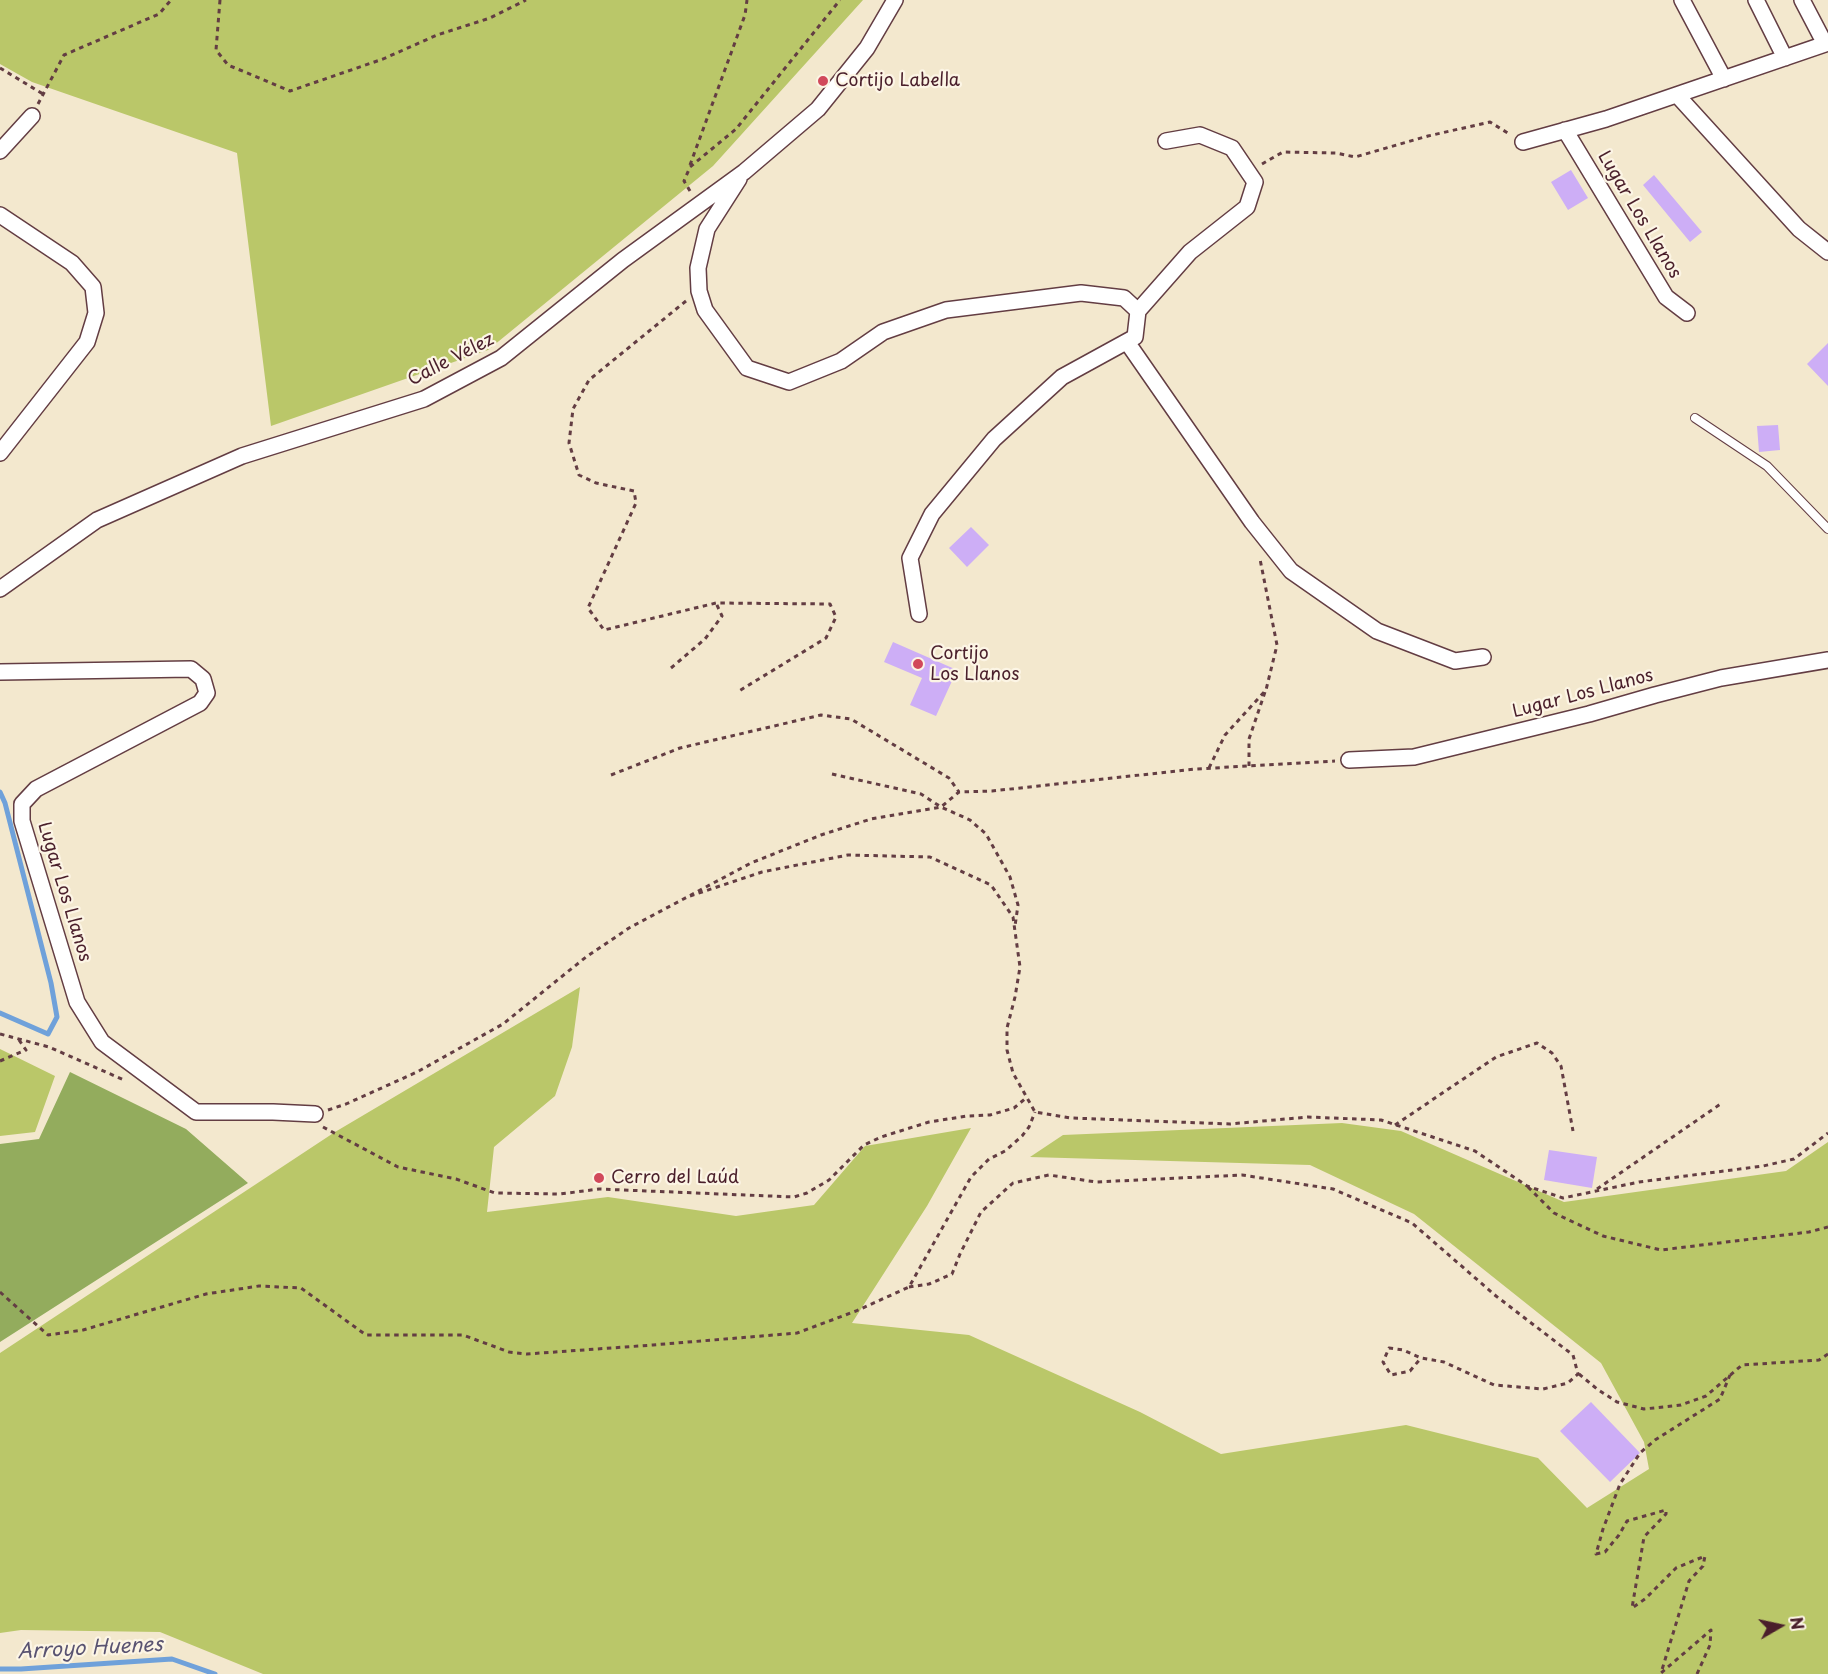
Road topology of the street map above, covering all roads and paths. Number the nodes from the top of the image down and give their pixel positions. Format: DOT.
graph roads {
  1 [pos="171,0"];
  2 [pos="220,0"];
  3 [pos="526,0"];
  4 [pos="747,0"];
  5 [pos="840,0"];
  6 [pos="895,0"];
  7 [pos="1682,0"];
  8 [pos="1756,0"];
  9 [pos="1802,0"];
  10 [pos="1827,44"];
  11 [pos="1785,58"];
  12 [pos="0,68"];
  13 [pos="1724,79"];
  14 [pos="43,94"];
  15 [pos="1677,95"];
  16 [pos="32,116"];
  17 [pos="1565,130"];
  18 [pos="1166,141"];
  19 [pos="1523,142"];
  20 [pos="0,151"];
  21 [pos="690,167"];
  22 [pos="744,172"];
  23 [pos="1255,182"];
  24 [pos="699,205"];
  25 [pos="0,215"];
  26 [pos="1828,252"];
  27 [pos="699,291"];
  28 [pos="1138,311"];
  29 [pos="1687,313"];
  30 [pos="1127,342"];
  31 [pos="1695,418"];
  32 [pos="0,453"];
  33 [pos="1828,529"];
  34 [pos="1259,555"];
  35 [pos="0,589"];
  36 [pos="716,603"];
  37 [pos="919,614"];
  38 [pos="1483,657"];
  39 [pos="1828,660"];
  40 [pos="671,668"];
  41 [pos="0,672"];
  42 [pos="1266,690"];
  43 [pos="739,691"];
  44 [pos="1348,760"];
  45 [pos="1249,766"];
  46 [pos="1209,768"];
  47 [pos="832,774"];
  48 [pos="611,775"];
  49 [pos="959,792"];
  50 [pos="941,807"];
  51 [pos="680,899"];
  52 [pos="1015,931"];
  53 [pos="0,1034"];
  54 [pos="18,1039"];
  55 [pos="0,1061"];
  56 [pos="133,1084"];
  57 [pos="1026,1098"];
  58 [pos="1722,1103"];
  59 [pos="1035,1112"];
  60 [pos="315,1114"];
  61 [pos="1395,1125"];
  62 [pos="1574,1131"];
  63 [pos="1828,1133"];
  64 [pos="1527,1186"];
  65 [pos="1594,1191"];
  66 [pos="1828,1227"];
  67 [pos="909,1287"];
  68 [pos="0,1292"];
  69 [pos="1828,1354"];
  70 [pos="1420,1358"];
  71 [pos="1578,1374"];
  72 [pos="1730,1375"];
  73 [pos="1697,1674"];
  1 -- 14 [label="path"];
  2 -- 3 [label="path"];
  4 -- 21 [label="path"];
  5 -- 21 [label="path"];
  6 -- 22 [label="street, Calle Vélez"];
  7 -- 13 [label="street"];
  8 -- 11 [label="street"];
  9 -- 10 [label="street"];
  10 -- 11 [label="street"];
  11 -- 13 [label="street"];
  12 -- 14 [label="path"];
  13 -- 15 [label="street"];
  14 -- 16 [label="path"];
  15 -- 17 [label="street"];
  15 -- 26 [label="street"];
  16 -- 20 [label="street"];
  17 -- 19 [label="street"];
  17 -- 29 [label="street, Lugar Los Llanos"];
  18 -- 23 [label="street"];
  19 -- 23 [label="path"];
  21 -- 24 [label="path"];
  22 -- 24 [label="street, Calle Vélez"];
  22 -- 27 [label="street"];
  23 -- 28 [label="street"];
  24 -- 35 [label="street, Calle Vélez"];
  25 -- 32 [label="street"];
  27 -- 28 [label="street"];
  27 -- 36 [label="path"];
  28 -- 30 [label="street"];
  30 -- 37 [label="street"];
  30 -- 38 [label="street"];
  31 -- 33 [label="lane"];
  34 -- 42 [label="path"];
  36 -- 40 [label="path"];
  36 -- 43 [label="path"];
  39 -- 44 [label="street, Lugar Los Llanos"];
  41 -- 60 [label="street, Lugar Los Llanos"];
  42 -- 45 [label="path"];
  42 -- 46 [label="path"];
  44 -- 45 [label="path"];
  45 -- 46 [label="path"];
  46 -- 49 [label="path"];
  47 -- 50 [label="path"];
  48 -- 49 [label="path"];
  49 -- 50 [label="path"];
  50 -- 51 [label="path"];
  50 -- 52 [label="path"];
  51 -- 52 [label="path"];
  51 -- 60 [label="path"];
  52 -- 57 [label="path"];
  53 -- 54 [label="path"];
  54 -- 55 [label="path"];
  54 -- 56 [label="path"];
  57 -- 59 [label="path"];
  57 -- 60 [label="path"];
  58 -- 65 [label="path"];
  59 -- 61 [label="path"];
  59 -- 67 [label="path"];
  61 -- 62 [label="path"];
  61 -- 64 [label="path"];
  63 -- 65 [label="path"];
  64 -- 65 [label="path"];
  64 -- 66 [label="path"];
  67 -- 68 [label="path"];
  67 -- 71 [label="path"];
  69 -- 72 [label="path"];
  70 -- 70 [label="path"];
  70 -- 71 [label="path"];
  71 -- 72 [label="path"];
  72 -- 73 [label="path"];
}
